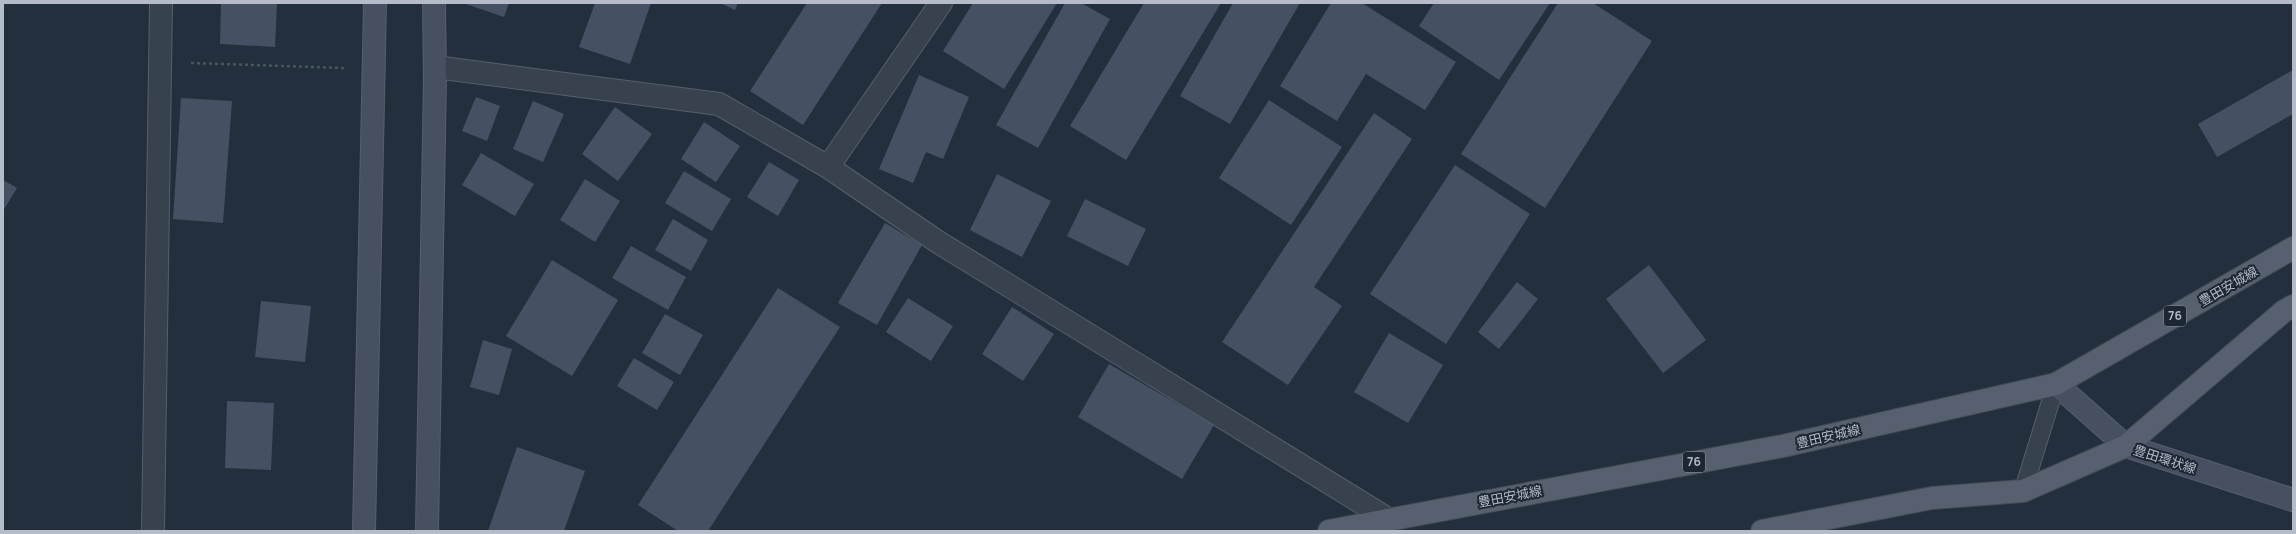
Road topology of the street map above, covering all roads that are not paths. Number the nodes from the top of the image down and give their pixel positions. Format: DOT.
graph roads {
  1 [pos="161,3"];
  2 [pos="375,3"];
  3 [pos="434,3"];
  4 [pos="941,3"];
  5 [pos="435,67"];
  6 [pos="828,167"];
  7 [pos="2293,248"];
  8 [pos="2293,306"];
  9 [pos="2056,384"];
  10 [pos="2126,446"];
  11 [pos="2023,491"];
  12 [pos="2293,500"];
  13 [pos="1388,519"];
  14 [pos="153,531"];
  15 [pos="364,531"];
  16 [pos="427,531"];
  17 [pos="1329,531"];
  18 [pos="1762,531"];
  1 -- 14 [label="street"];
  2 -- 15 [label="street"];
  3 -- 5 [label="street"];
  4 -- 6 [label="street"];
  5 -- 6 [label="street"];
  5 -- 16 [label="street"];
  6 -- 13 [label="street"];
  7 -- 9 [label="main road, 豊田安城線 / 76"];
  8 -- 10 [label="main road"];
  9 -- 10 [label="street, 豊田環状線"];
  9 -- 11 [label="lane"];
  9 -- 13 [label="main road, 豊田安城線 / 76"];
  10 -- 11 [label="main road"];
  10 -- 12 [label="street, 豊田環状線"];
  11 -- 18 [label="main road"];
  13 -- 17 [label="main road, 豊田安城線 / 76"];
}
